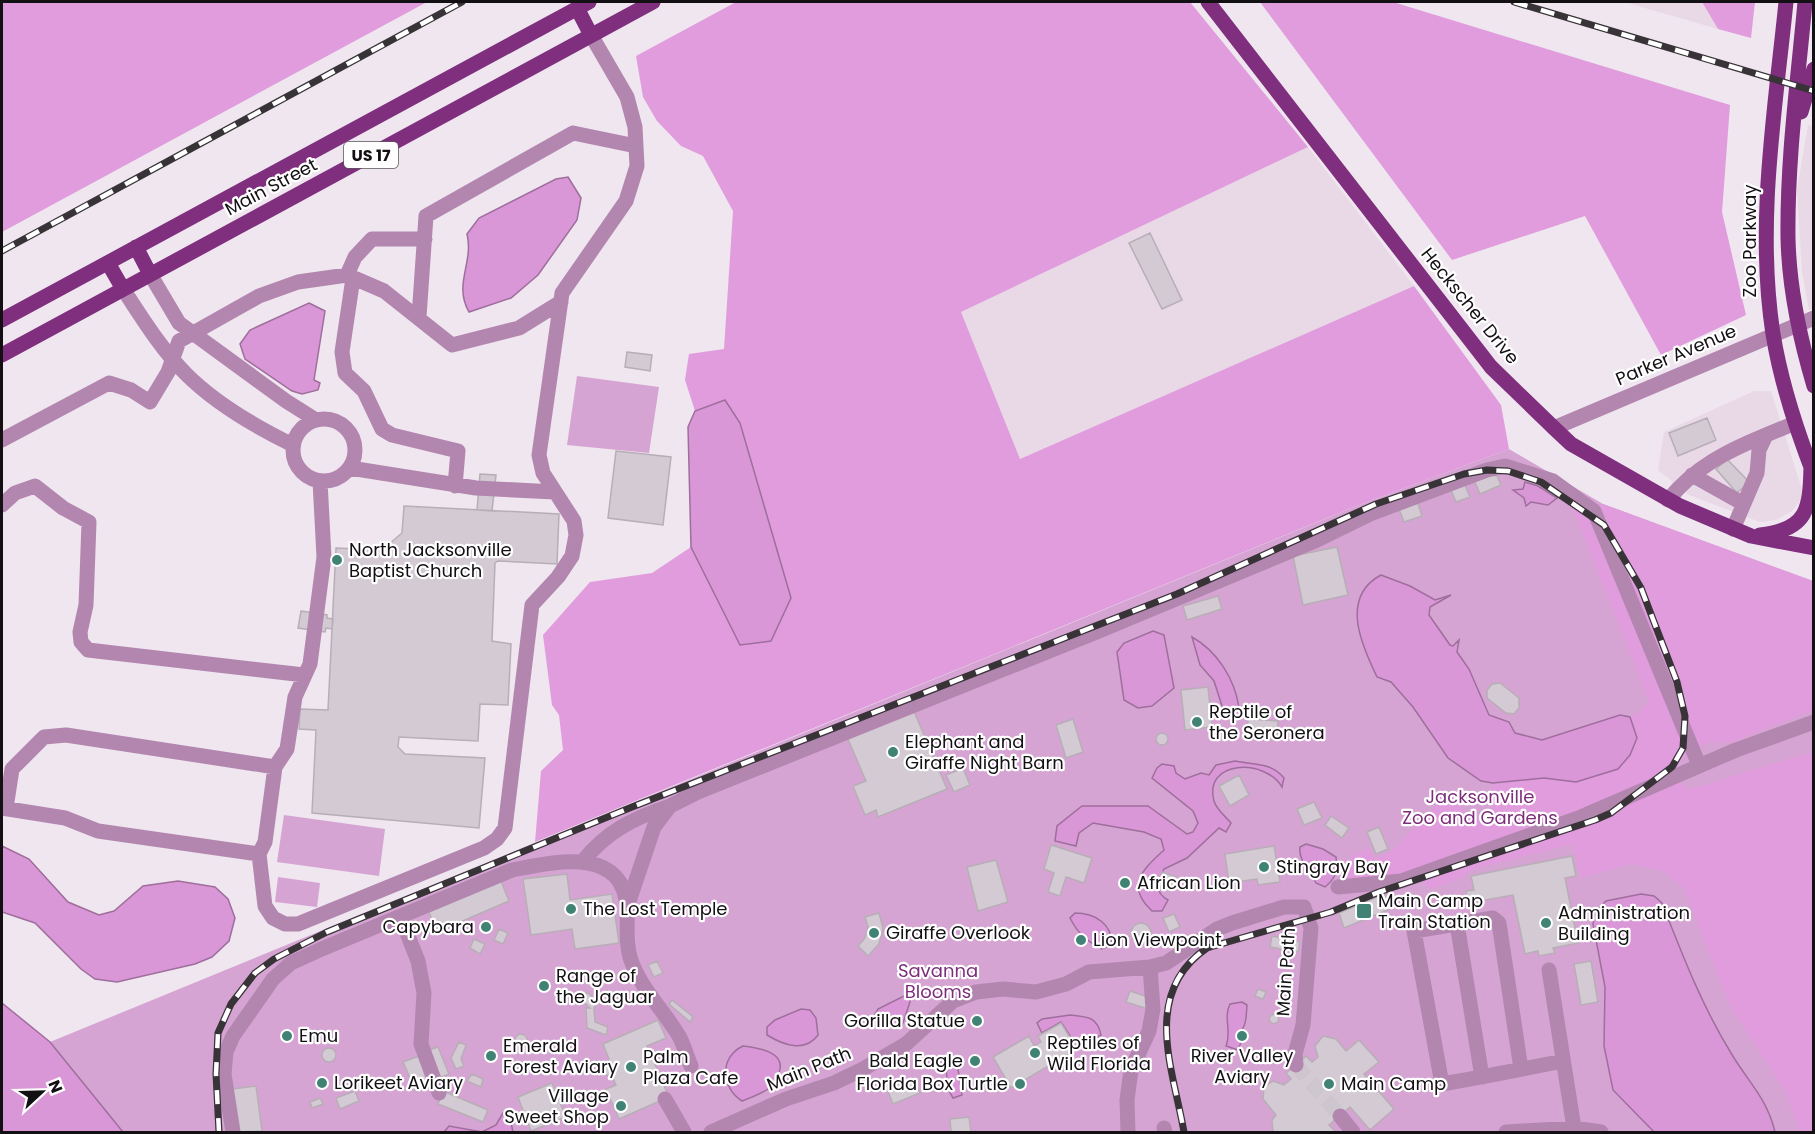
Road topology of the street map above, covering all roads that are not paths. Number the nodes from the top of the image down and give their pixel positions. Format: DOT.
graph roads {
  1 [pos="653,2"];
  2 [pos="1208,2"];
  3 [pos="1786,2"];
  4 [pos="1805,2"];
  5 [pos="583,5"];
  6 [pos="591,35"];
  7 [pos="1814,69"];
  8 [pos="1791,140"];
  9 [pos="636,146"];
  10 [pos="424,239"];
  11 [pos="136,247"];
  12 [pos="108,263"];
  13 [pos="150,274"];
  14 [pos="350,277"];
  15 [pos="123,289"];
  16 [pos="561,302"];
  17 [pos="419,317"];
  18 [pos="1814,318"];
  19 [pos="2,320"];
  20 [pos="1799,324"];
  21 [pos="193,333"];
  22 [pos="1773,335"];
  23 [pos="2,355"];
  24 [pos="173,358"];
  25 [pos="1814,386"];
  26 [pos="316,420"];
  27 [pos="1795,423"];
  28 [pos="1554,428"];
  29 [pos="1766,435"];
  30 [pos="2,440"];
  31 [pos="293,445"];
  32 [pos="350,468"];
  33 [pos="1812,471"];
  34 [pos="1692,475"];
  35 [pos="320,481"];
  36 [pos="455,486"];
  37 [pos="555,492"];
  38 [pos="1668,500"];
  39 [pos="1742,503"];
  40 [pos="2,505"];
  41 [pos="1733,529"];
  42 [pos="1751,536"];
  43 [pos="1814,548"];
  44 [pos="304,675"];
  45 [pos="1814,722"];
  46 [pos="1699,765"];
  47 [pos="275,767"];
  48 [pos="670,806"];
  49 [pos="4,808"];
  50 [pos="259,854"];
  51 [pos="582,861"];
  52 [pos="1338,887"];
  53 [pos="627,907"];
  54 [pos="401,918"];
  55 [pos="1458,924"];
  56 [pos="1150,967"];
  57 [pos="1549,970"];
  58 [pos="1563,1060"];
  59 [pos="1296,1065"];
  60 [pos="691,1066"];
  61 [pos="1521,1069"];
  62 [pos="1482,1077"];
  63 [pos="439,1093"];
  64 [pos="665,1099"];
  65 [pos="1340,1116"];
  66 [pos="1574,1128"];
  67 [pos="233,1132"];
  68 [pos="684,1132"];
  69 [pos="711,1132"];
  70 [pos="1128,1132"];
  71 [pos="1353,1132"];
  72 [pos="1506,1132"];
  73 [pos="1600,1132"];
  1 -- 6 [label="main road, Main Street / US 17"];
  2 -- 28 [label="main road, Heckscher Drive"];
  3 -- 22 [label="main road, Zoo Parkway"];
  4 -- 8 [label="main road"];
  5 -- 6 [label="main road"];
  5 -- 11 [label="main road, Main Street / US 17"];
  6 -- 9 [label="street"];
  6 -- 13 [label="main road, Main Street / US 17"];
  7 -- 8 [label="main road"];
  8 -- 20 [label="main road"];
  9 -- 10 [label="street"];
  9 -- 16 [label="street"];
  10 -- 14 [label="street"];
  10 -- 17 [label="street"];
  11 -- 12 [label="main road, Main Street / US 17"];
  11 -- 13 [label="main road"];
  12 -- 15 [label="main road"];
  12 -- 19 [label="main road, Main Street / US 17"];
  13 -- 15 [label="main road, Main Street / US 17"];
  13 -- 21 [label="street"];
  14 -- 17 [label="street"];
  14 -- 21 [label="street"];
  14 -- 36 [label="street"];
  15 -- 23 [label="main road, Main Street / US 17"];
  15 -- 24 [label="street"];
  16 -- 17 [label="street"];
  16 -- 37 [label="street"];
  18 -- 20 [label="street, Parker Avenue"];
  20 -- 22 [label="street, Parker Avenue"];
  20 -- 25 [label="main road"];
  21 -- 24 [label="street"];
  21 -- 26 [label="street"];
  22 -- 27 [label="main road, Zoo Parkway"];
  22 -- 28 [label="street, Parker Avenue"];
  24 -- 30 [label="street"];
  24 -- 31 [label="street"];
  26 -- 31 [label="street"];
  26 -- 32 [label="street"];
  27 -- 29 [label="street"];
  27 -- 33 [label="main road, Zoo Parkway"];
  28 -- 38 [label="main road, Heckscher Drive"];
  29 -- 34 [label="street"];
  29 -- 39 [label="street"];
  31 -- 35 [label="street"];
  32 -- 35 [label="street"];
  32 -- 36 [label="street"];
  33 -- 42 [label="main road"];
  34 -- 38 [label="street"];
  34 -- 39 [label="street"];
  35 -- 44 [label="street"];
  36 -- 37 [label="street"];
  37 -- 50 [label="street"];
  38 -- 41 [label="main road, Heckscher Drive"];
  39 -- 41 [label="street"];
  40 -- 44 [label="street"];
  41 -- 42 [label="main road, Heckscher Drive"];
  42 -- 43 [label="main road, Heckscher Drive"];
  44 -- 47 [label="street"];
  45 -- 46 [label="street"];
  46 -- 48 [label="street"];
  46 -- 52 [label="street"];
  47 -- 49 [label="street"];
  47 -- 50 [label="street"];
  48 -- 51 [label="street"];
  48 -- 53 [label="street"];
  49 -- 50 [label="street"];
  51 -- 53 [label="street"];
  51 -- 54 [label="street"];
  53 -- 60 [label="street"];
  54 -- 63 [label="street"];
  54 -- 67 [label="street"];
  55 -- 61 [label="street"];
  55 -- 62 [label="street"];
  55 -- 62 [label="street"];
  56 -- 59 [label="street, Main Path"];
  56 -- 69 [label="street, Main Path"];
  56 -- 70 [label="street"];
  57 -- 58 [label="street"];
  58 -- 61 [label="street"];
  58 -- 66 [label="street"];
  61 -- 62 [label="street"];
  64 -- 68 [label="street"];
  65 -- 71 [label="street"];
  66 -- 72 [label="street"];
  66 -- 73 [label="street"];
}
